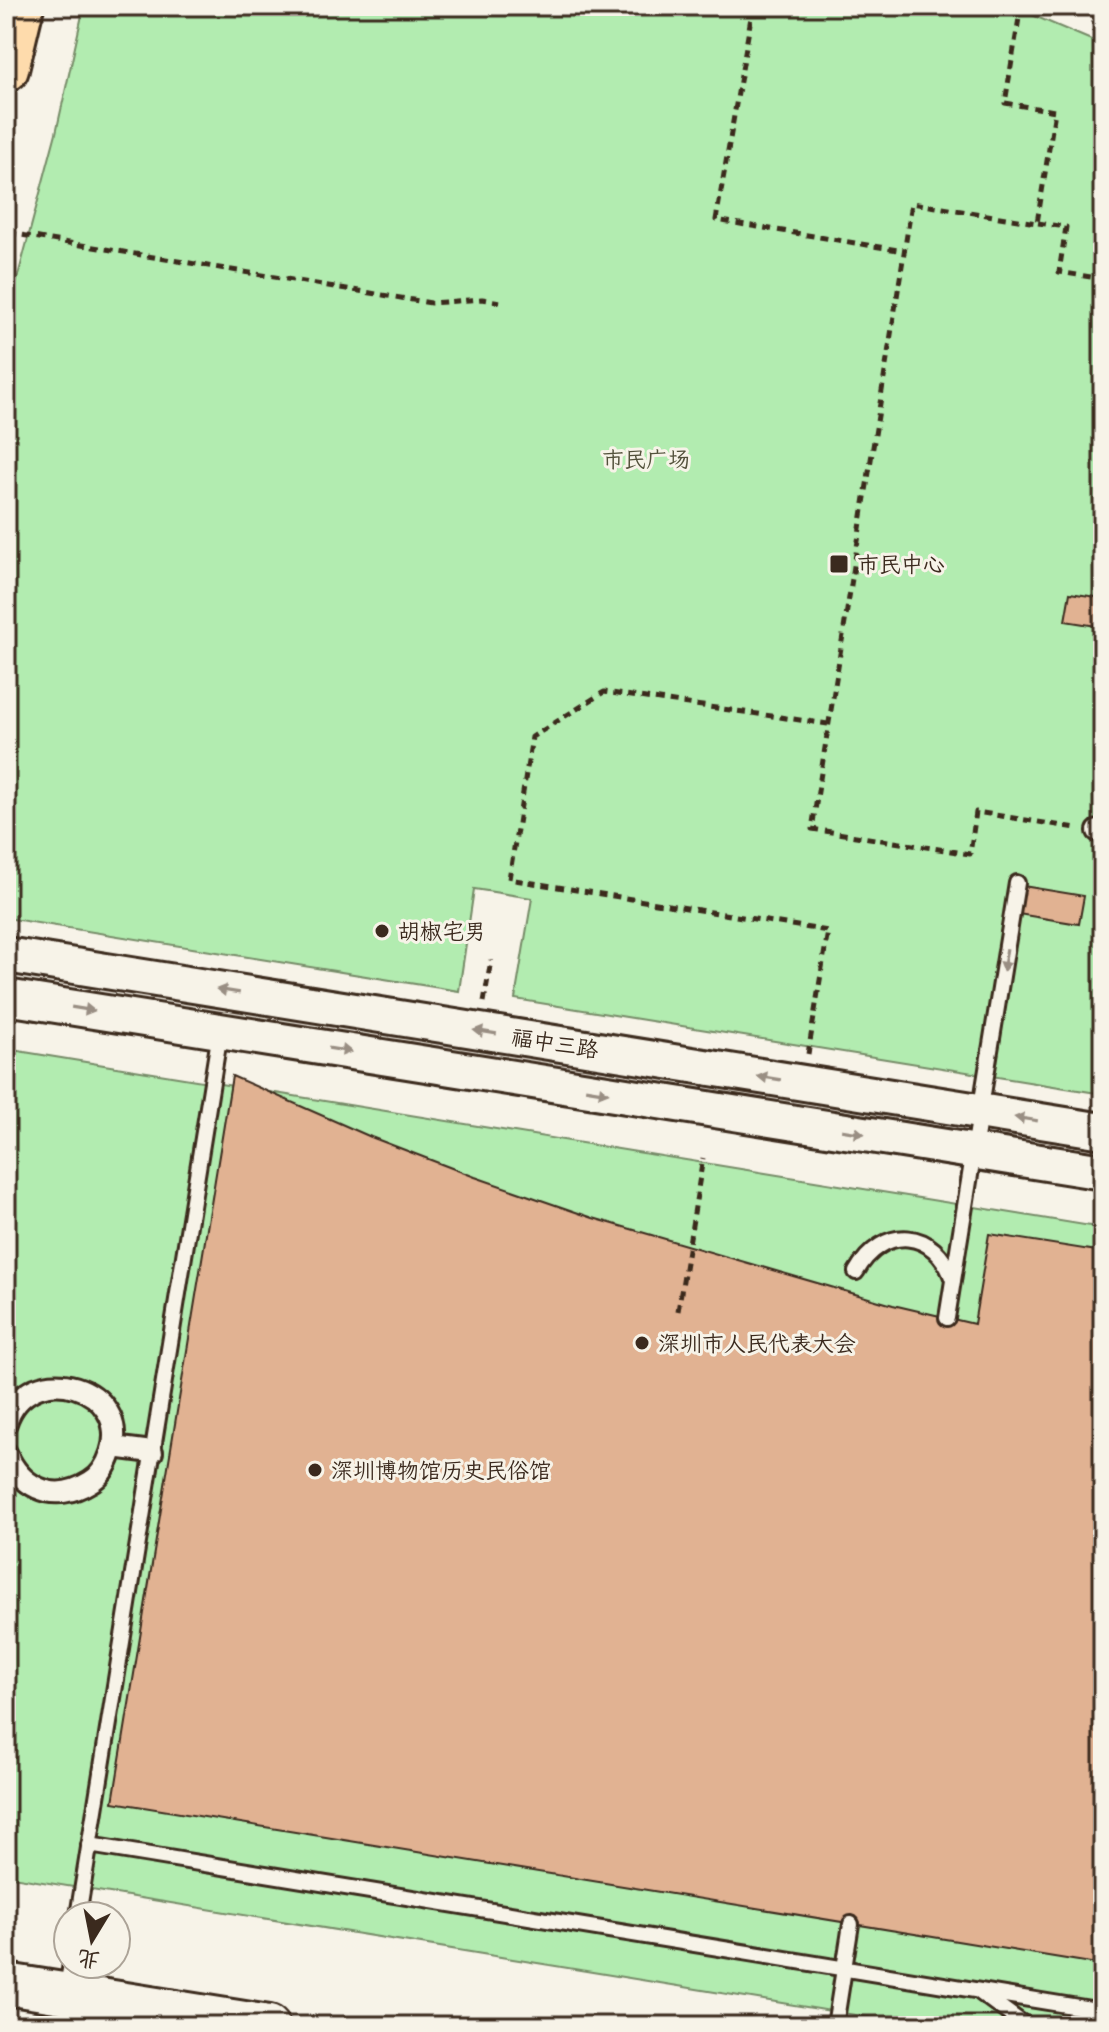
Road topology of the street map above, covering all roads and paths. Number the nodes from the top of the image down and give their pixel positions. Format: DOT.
graph roads {
  1 [pos="21,6"];
  2 [pos="753,6"];
  3 [pos="1021,6"];
  4 [pos="6,69"];
  5 [pos="1037,223"];
  6 [pos="9,233"];
  7 [pos="904,251"];
  8 [pos="1103,279"];
  9 [pos="500,302"];
  10 [pos="828,724"];
  11 [pos="1100,832"];
  12 [pos="1017,883"];
  13 [pos="6,955"];
  14 [pos="491,960"];
  15 [pos="6,997"];
  16 [pos="484,1005"];
  17 [pos="220,1031"];
  18 [pos="808,1056"];
  19 [pos="980,1111"];
  20 [pos="1103,1131"];
  21 [pos="974,1152"];
  22 [pos="703,1158"];
  23 [pos="1103,1172"];
  24 [pos="856,1272"];
  25 [pos="954,1280"];
  26 [pos="678,1311"];
  27 [pos="947,1318"];
  28 [pos="6,1423"];
  29 [pos="113,1447"];
  30 [pos="152,1452"];
  31 [pos="6,1453"];
  32 [pos="89,1845"];
  33 [pos="80,1900"];
  34 [pos="851,1924"];
  35 [pos="844,1969"];
  36 [pos="56,1980"];
  37 [pos="72,1980"];
  38 [pos="6,1984"];
  39 [pos="978,1991"];
  40 [pos="1103,2011"];
  41 [pos="269,2026"];
  42 [pos="835,2026"];
  43 [pos="1026,2026"];
  1 -- 4 [label="main road"];
  2 -- 7 [label="path"];
  3 -- 5 [label="path"];
  5 -- 7 [label="path"];
  5 -- 8 [label="path"];
  6 -- 9 [label="path"];
  7 -- 10 [label="path"];
  10 -- 11 [label="path"];
  10 -- 18 [label="path"];
  12 -- 19 [label="lane, one-way"];
  19 -- 13 [label="street, 福中三路, one-way"];
  14 -- 16 [label="path"];
  15 -- 17 [label="street, 福中三路, one-way"];
  17 -- 21 [label="street, 福中三路, one-way"];
  17 -- 30 [label="lane"];
  20 -- 19 [label="street, 福中三路, one-way"];
  19 -- 21 [label="lane"];
  21 -- 23 [label="street, 福中三路"];
  21 -- 25 [label="lane"];
  22 -- 26 [label="path"];
  24 -- 25 [label="lane"];
  25 -- 27 [label="lane"];
  28 -- 29 [label="street"];
  29 -- 30 [label="street"];
  29 -- 31 [label="street"];
  30 -- 32 [label="lane"];
  32 -- 33 [label="lane"];
  32 -- 35 [label="lane"];
  34 -- 35 [label="lane"];
  35 -- 39 [label="lane"];
  35 -- 42 [label="lane"];
  36 -- 38 [label="main road"];
  37 -- 41 [label="main road"];
  39 -- 40 [label="lane"];
  39 -- 43 [label="lane"];
}
